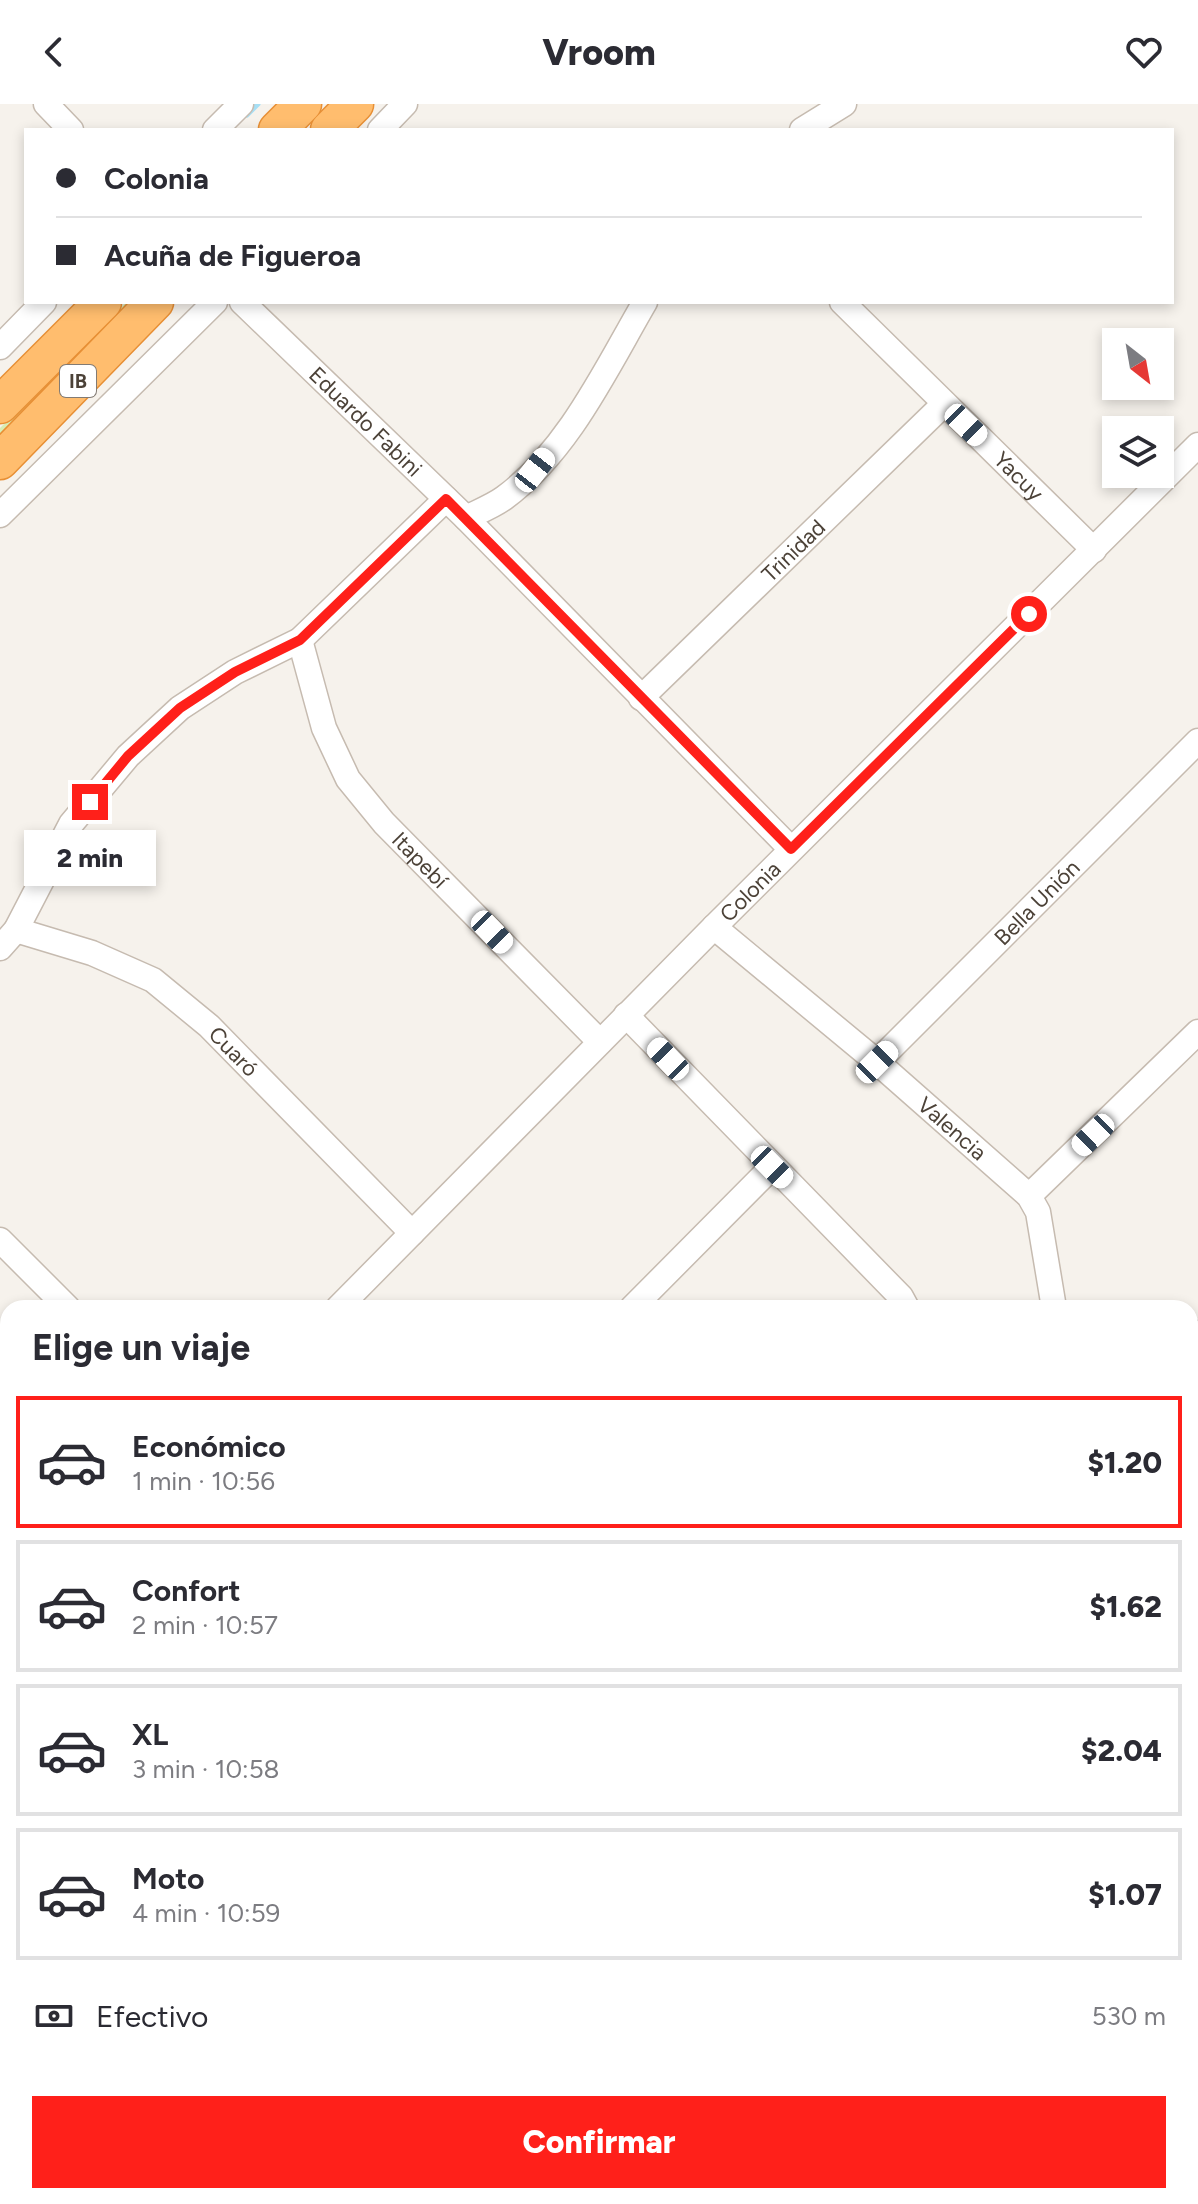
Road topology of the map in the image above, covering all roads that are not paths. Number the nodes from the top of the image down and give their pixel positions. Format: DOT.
graph roads {
  1 [pos="46,104"];
  2 [pos="241,104"];
  3 [pos="303,104"];
  4 [pos="355,104"];
  5 [pos="405,104"];
  6 [pos="844,104"];
  7 [pos="69,128"];
  8 [pos="217,128"];
  9 [pos="279,128"];
  10 [pos="331,128"];
  11 [pos="382,128"];
  12 [pos="805,128"];
  13 [pos="42,304"];
  14 [pos="101,304"];
  15 [pos="153,304"];
  16 [pos="213,304"];
  17 [pos="244,304"];
  18 [pos="644,304"];
  19 [pos="844,304"];
  20 [pos="0,347"];
  21 [pos="944,404"];
  22 [pos="0,405"];
  23 [pos="1198,445"];
  24 [pos="0,461"];
  25 [pos="446,499"];
  26 [pos="0,515"];
  27 [pos="466,518"];
  28 [pos="1094,550"];
  29 [pos="300,640"];
  30 [pos="641,698"];
  31 [pos="1198,741"];
  32 [pos="791,849"];
  33 [pos="714,927"];
  34 [pos="8,939"];
  35 [pos="626,1015"];
  36 [pos="1198,1032"];
  37 [pos="600,1042"];
  38 [pos="877,1062"];
  39 [pos="772,1167"];
  40 [pos="1029,1196"];
  41 [pos="412,1233"];
  42 [pos="0,1240"];
  43 [pos="60,1300"];
  44 [pos="346,1300"];
  45 [pos="640,1300"];
  46 [pos="903,1300"];
  47 [pos="1053,1300"];
  1 -- 7 [label="street"];
  2 -- 8 [label="street"];
  3 -- 9 [label="highway"];
  4 -- 10 [label="highway"];
  5 -- 11 [label="street"];
  6 -- 12 [label="street"];
  13 -- 20 [label="street"];
  14 -- 22 [label="highway, IB"];
  15 -- 24 [label="highway, IB"];
  16 -- 26 [label="street"];
  17 -- 25 [label="street, Eduardo Fabini"];
  18 -- 27 [label="street"];
  19 -- 21 [label="street, Yacuy"];
  21 -- 28 [label="street, Yacuy"];
  21 -- 30 [label="street, Trinidad"];
  23 -- 28 [label="street, Colonia"];
  25 -- 27 [label="street, Eduardo Fabini"];
  25 -- 29 [label="street"];
  27 -- 30 [label="street, Eduardo Fabini"];
  28 -- 32 [label="street, Colonia"];
  29 -- 34 [label="street"];
  29 -- 37 [label="street, Itapebí"];
  30 -- 32 [label="street, Eduardo Fabini"];
  31 -- 38 [label="street, Bella Unión"];
  32 -- 33 [label="street, Colonia"];
  33 -- 35 [label="street, Colonia"];
  33 -- 38 [label="street, Valencia"];
  34 -- 41 [label="street, Cuaró"];
  35 -- 37 [label="street, Colonia"];
  35 -- 39 [label="street"];
  36 -- 40 [label="street"];
  37 -- 41 [label="street, Colonia"];
  38 -- 40 [label="street, Valencia"];
  39 -- 45 [label="street"];
  39 -- 46 [label="street"];
  40 -- 47 [label="street"];
  41 -- 44 [label="street, Colonia"];
  42 -- 43 [label="street"];
}
